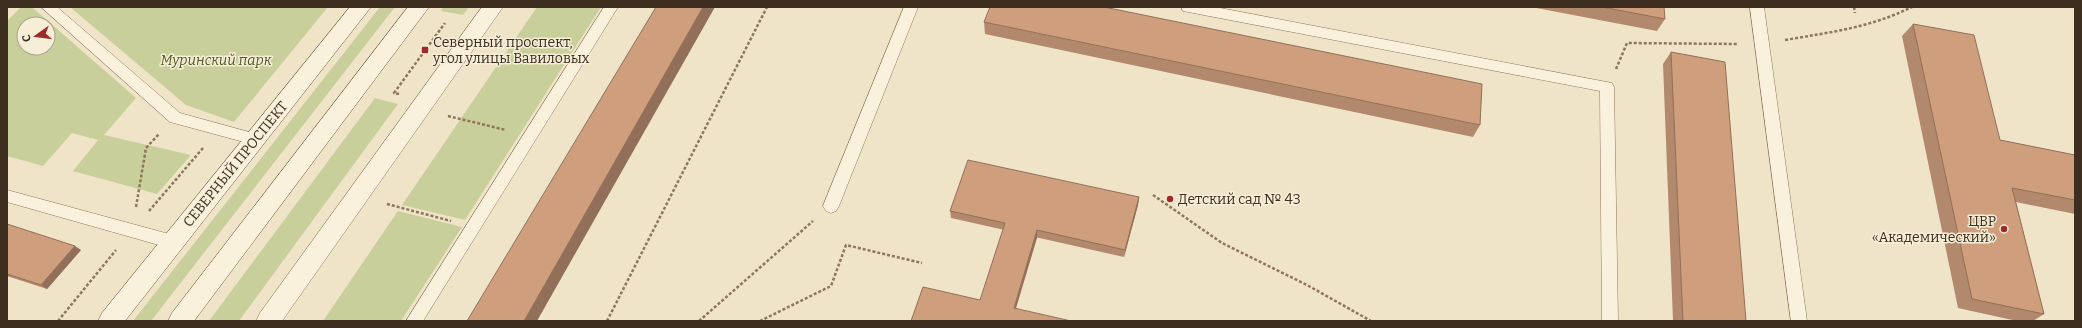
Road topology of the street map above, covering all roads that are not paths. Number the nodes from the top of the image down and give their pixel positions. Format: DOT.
graph roads {
  1 [pos="48,7"];
  2 [pos="361,7"];
  3 [pos="419,7"];
  4 [pos="493,7"];
  5 [pos="611,7"];
  6 [pos="911,7"];
  7 [pos="1188,7"];
  8 [pos="1757,7"];
  9 [pos="255,139"];
  10 [pos="7,196"];
  11 [pos="831,206"];
  12 [pos="173,242"];
  13 [pos="110,321"];
  14 [pos="180,321"];
  15 [pos="268,321"];
  16 [pos="414,321"];
  17 [pos="1610,321"];
  18 [pos="1799,321"];
  1 -- 9 [label="lane"];
  2 -- 9 [label="main road, СЕВЕРНЫЙ ПРОСПЕКТ"];
  3 -- 14 [label="main road"];
  4 -- 15 [label="main road"];
  5 -- 16 [label="lane"];
  6 -- 11 [label="lane"];
  7 -- 17 [label="lane"];
  8 -- 18 [label="lane"];
  9 -- 12 [label="main road, СЕВЕРНЫЙ ПРОСПЕКТ"];
  10 -- 12 [label="lane"];
  12 -- 13 [label="main road, СЕВЕРНЫЙ ПРОСПЕКТ"];
}
